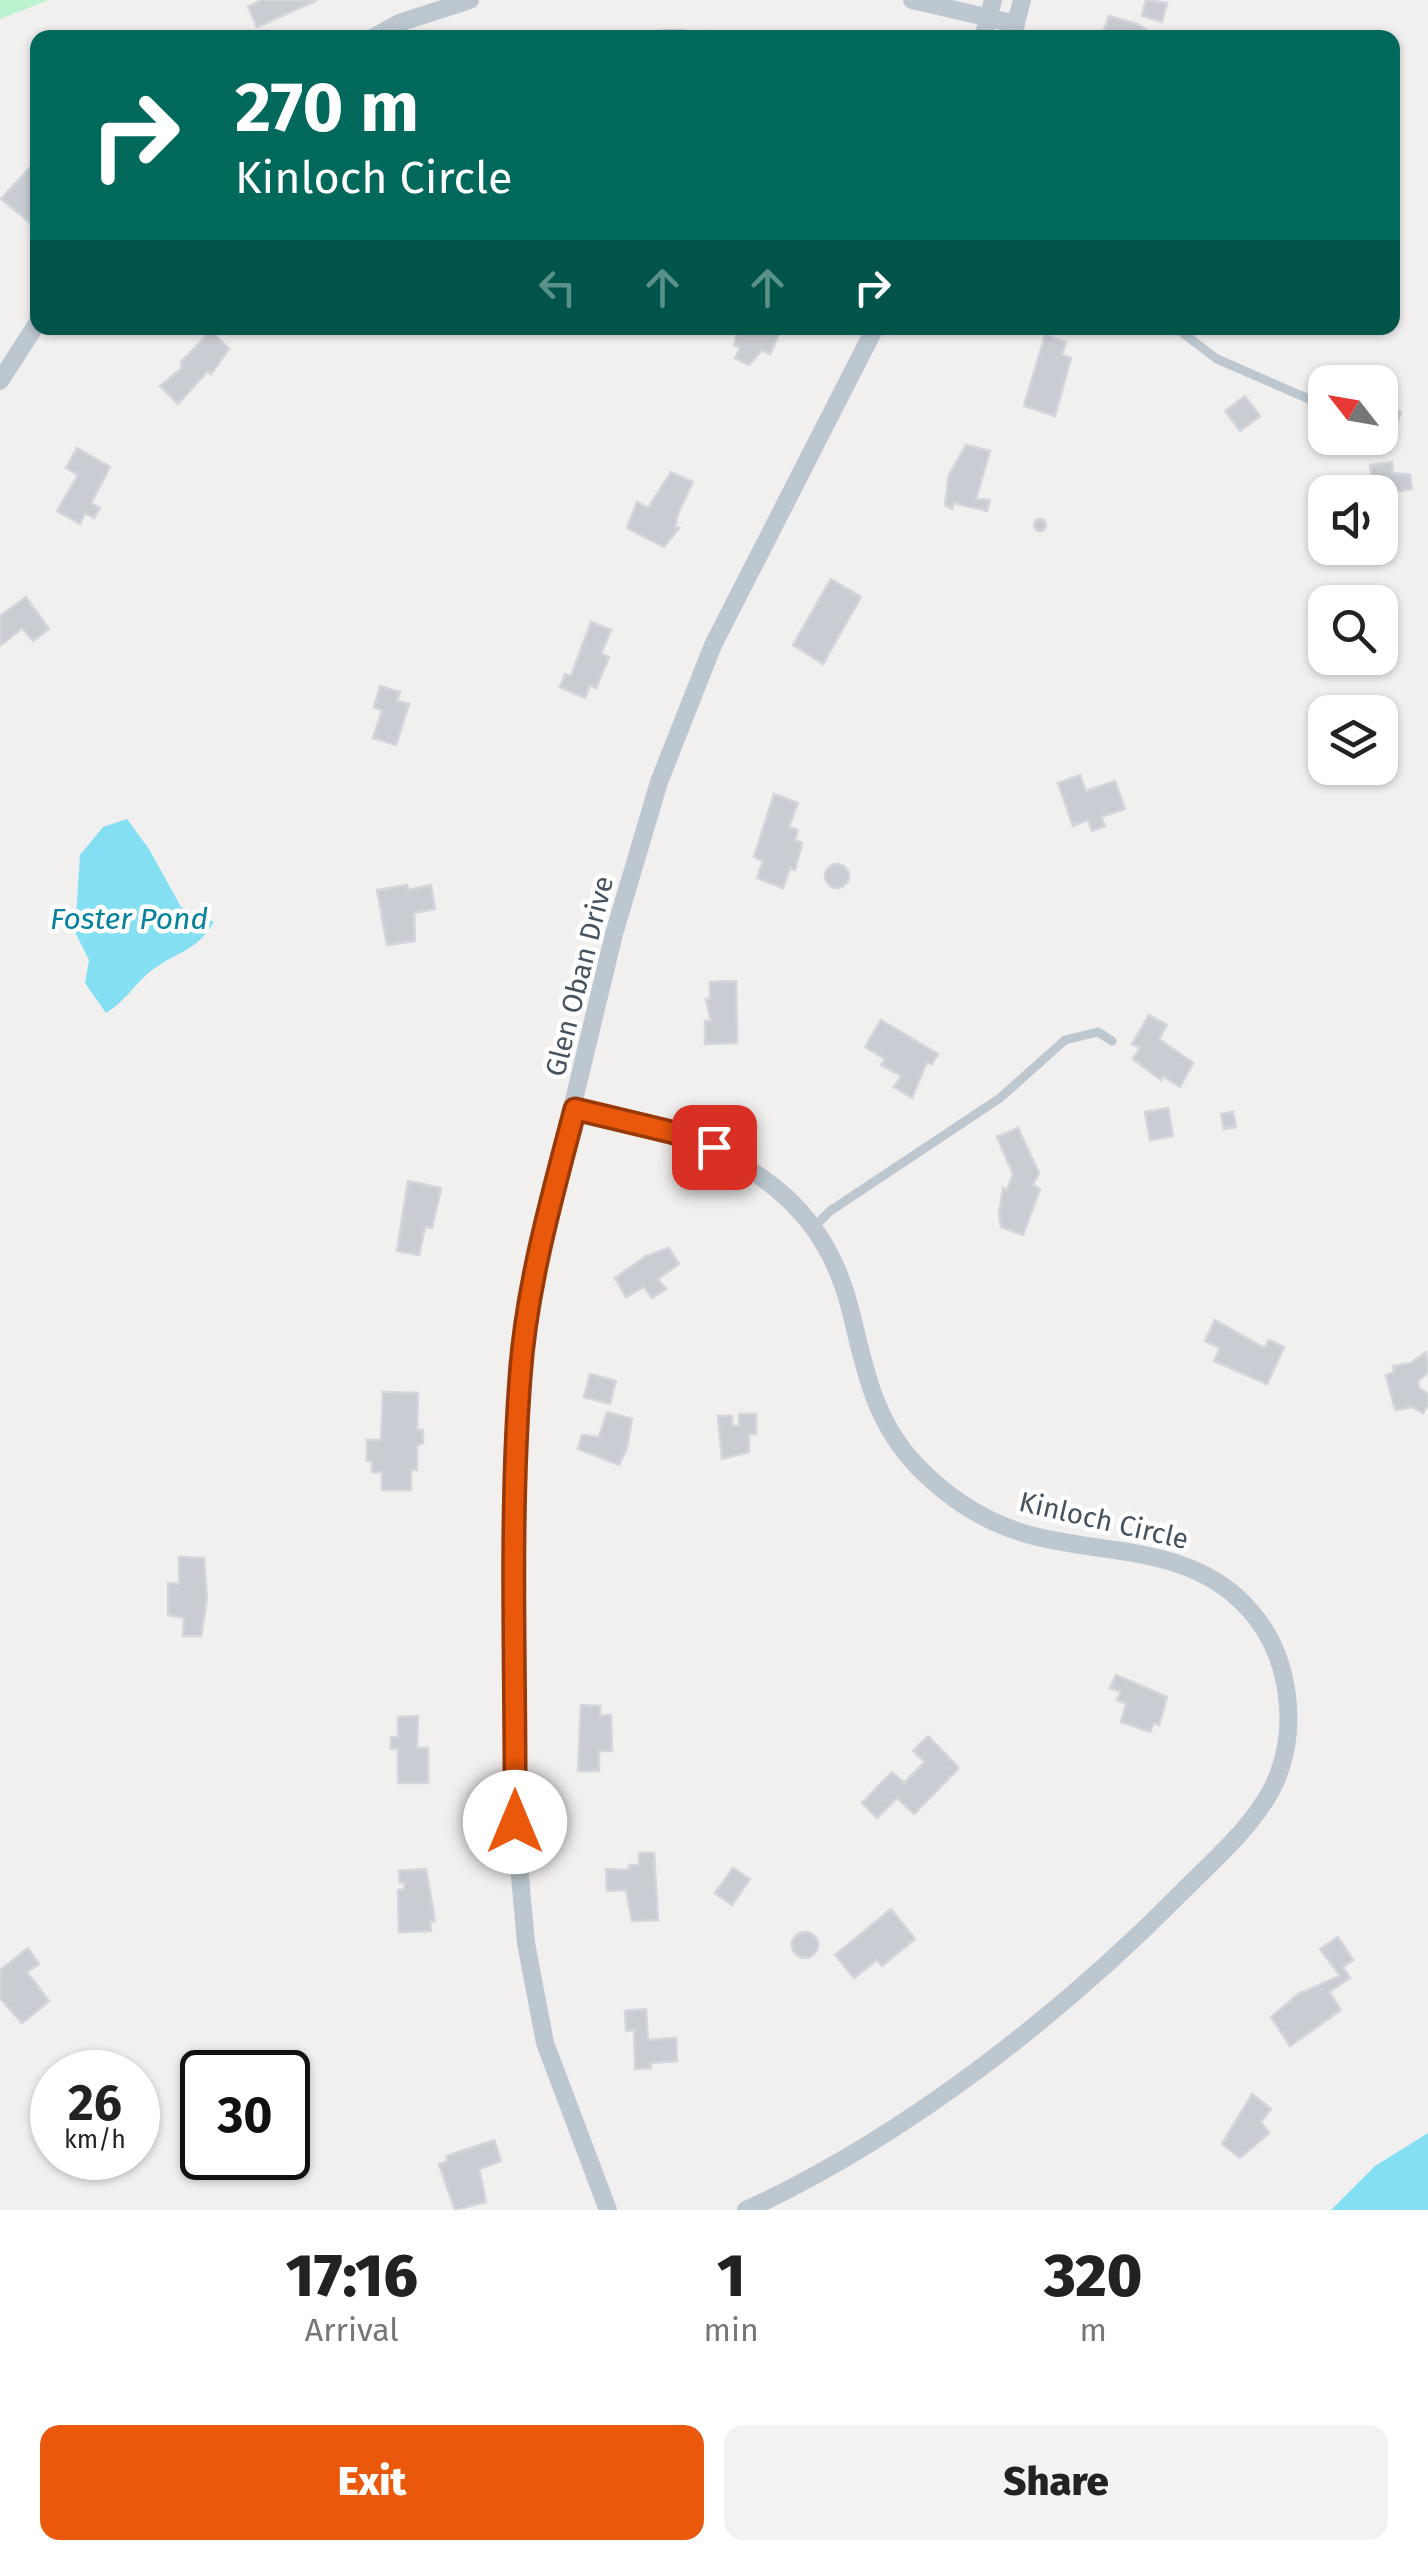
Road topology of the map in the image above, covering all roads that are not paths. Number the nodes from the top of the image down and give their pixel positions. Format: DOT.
graph roads {
  1 [pos="470,0"];
  2 [pos="912,0"];
  3 [pos="1022,0"];
  4 [pos="992,9"];
  5 [pos="386,30"];
  6 [pos="1013,30"];
  7 [pos="1014,30"];
  8 [pos="30,334"];
  9 [pos="871,335"];
  10 [pos="1185,335"];
  11 [pos="0,381"];
  12 [pos="1308,399"];
  13 [pos="1112,1041"];
  14 [pos="575,1109"];
  15 [pos="812,1229"];
  16 [pos="608,2210"];
  17 [pos="746,2210"];
  1 -- 5 [label="street"];
  2 -- 4 [label="street"];
  3 -- 7 [label="street"];
  4 -- 6 [label="street"];
  8 -- 11 [label="street"];
  9 -- 14 [label="street, Glen Oban Drive"];
  10 -- 12 [label="lane"];
  13 -- 15 [label="lane"];
  14 -- 15 [label="street, Kinloch Circle"];
  14 -- 16 [label="street, Glen Oban Drive"];
  15 -- 17 [label="street, Kinloch Circle"];
}
